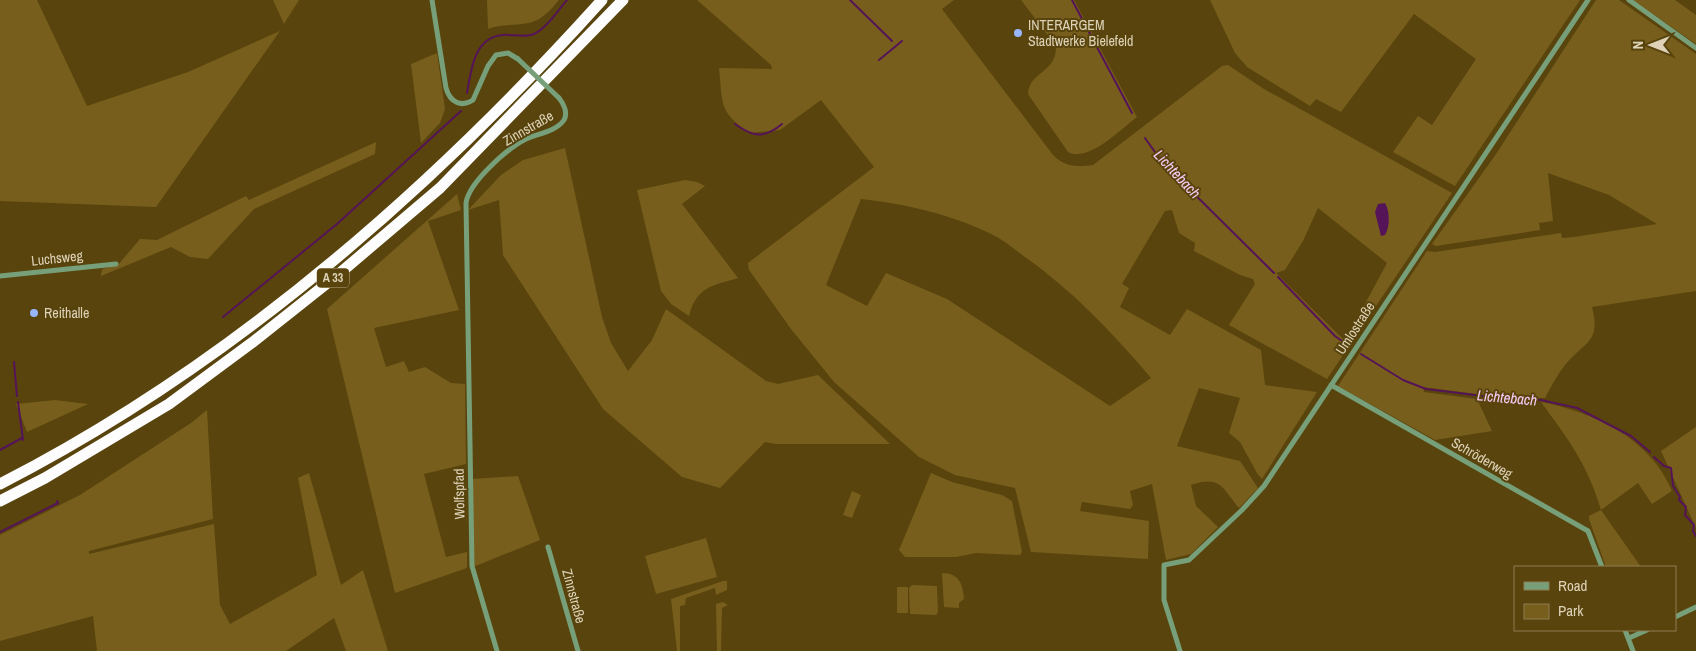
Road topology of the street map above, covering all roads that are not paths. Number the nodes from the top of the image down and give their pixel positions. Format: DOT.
graph roads {
  1 [pos="432,0"];
  2 [pos="602,0"];
  3 [pos="623,0"];
  4 [pos="1588,0"];
  5 [pos="1629,0"];
  6 [pos="1696,48"];
  7 [pos="116,264"];
  8 [pos="0,276"];
  9 [pos="467,333"];
  10 [pos="1331,385"];
  11 [pos="0,484"];
  12 [pos="0,501"];
  13 [pos="548,547"];
  14 [pos="1602,566"];
  15 [pos="1696,607"];
  16 [pos="1676,617"];
  17 [pos="1626,631"];
  18 [pos="1645,631"];
  19 [pos="1629,638"];
  20 [pos="498,651"];
  21 [pos="578,651"];
  22 [pos="1180,651"];
  23 [pos="1633,651"];
  1 -- 9 [label="street, Zinnstraße, bridge"];
  2 -- 11 [label="highway, A 33"];
  3 -- 12 [label="highway, A 33"];
  4 -- 10 [label="street, Umlostraße"];
  5 -- 6 [label="street"];
  7 -- 8 [label="street, Luchsweg"];
  9 -- 20 [label="street, Wolfspfad"];
  10 -- 14 [label="street, Schröderweg"];
  10 -- 22 [label="street, Umlostraße"];
  13 -- 21 [label="street, Zinnstraße"];
  15 -- 16 [label="street"];
  17 -- 19 [label="street"];
  18 -- 19 [label="street"];
  19 -- 23 [label="street"];
}
